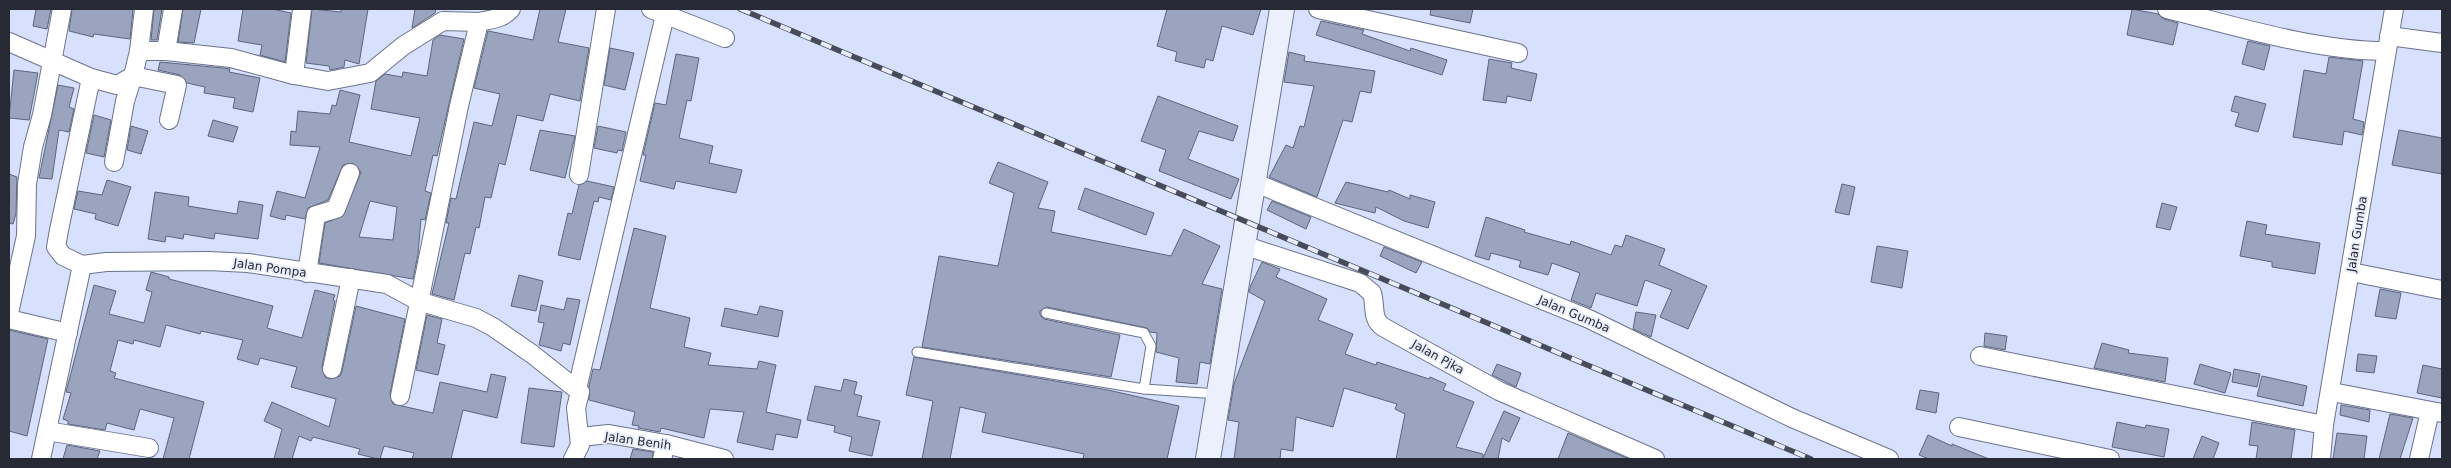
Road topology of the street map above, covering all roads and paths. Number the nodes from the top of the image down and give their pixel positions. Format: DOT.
graph roads {
  1 [pos="62,9"];
  2 [pos="144,9"];
  3 [pos="173,9"];
  4 [pos="302,9"];
  5 [pos="511,9"];
  6 [pos="606,9"];
  7 [pos="1282,9"];
  8 [pos="1318,9"];
  9 [pos="2167,9"];
  10 [pos="2394,9"];
  11 [pos="658,12"];
  12 [pos="444,15"];
  13 [pos="479,22"];
  14 [pos="725,38"];
  15 [pos="9,42"];
  16 [pos="2387,43"];
  17 [pos="2442,43"];
  18 [pos="139,51"];
  19 [pos="166,51"];
  20 [pos="1518,53"];
  21 [pos="52,61"];
  22 [pos="294,75"];
  23 [pos="133,76"];
  24 [pos="91,78"];
  25 [pos="168,120"];
  26 [pos="114,162"];
  27 [pos="350,173"];
  28 [pos="579,175"];
  29 [pos="1253,182"];
  30 [pos="1243,245"];
  31 [pos="82,264"];
  32 [pos="2351,272"];
  33 [pos="307,273"];
  34 [pos="350,278"];
  35 [pos="2442,290"];
  36 [pos="418,301"];
  37 [pos="9,313"];
  38 [pos="1046,313"];
  39 [pos="9,319"];
  40 [pos="68,333"];
  41 [pos="916,352"];
  42 [pos="1980,356"];
  43 [pos="332,369"];
  44 [pos="578,389"];
  45 [pos="1144,389"];
  46 [pos="2332,392"];
  47 [pos="1219,394"];
  48 [pos="400,396"];
  49 [pos="2436,412"];
  50 [pos="2324,425"];
  51 [pos="1959,427"];
  52 [pos="47,431"];
  53 [pos="580,437"];
  54 [pos="149,448"];
  55 [pos="664,451"];
  56 [pos="41,459"];
  57 [pos="573,459"];
  58 [pos="724,459"];
  59 [pos="1208,459"];
  60 [pos="1655,459"];
  61 [pos="1889,459"];
  62 [pos="2110,459"];
  63 [pos="2321,459"];
  64 [pos="2419,459"];
  1 -- 21 [label="street"];
  2 -- 18 [label="street"];
  3 -- 19 [label="street"];
  4 -- 22 [label="street"];
  5 -- 13 [label="street"];
  6 -- 28 [label="street"];
  7 -- 29 [label="street"];
  8 -- 20 [label="street"];
  9 -- 16 [label="street"];
  10 -- 16 [label="street, Jalan Gumba"];
  11 -- 14 [label="street"];
  11 -- 44 [label="street"];
  12 -- 13 [label="street"];
  12 -- 22 [label="street"];
  13 -- 36 [label="street"];
  15 -- 21 [label="street"];
  16 -- 17 [label="street"];
  16 -- 32 [label="street, Jalan Gumba"];
  18 -- 19 [label="street"];
  18 -- 23 [label="street"];
  19 -- 22 [label="street"];
  21 -- 24 [label="street"];
  21 -- 37 [label="street"];
  23 -- 24 [label="street"];
  23 -- 25 [label="street"];
  23 -- 26 [label="street"];
  24 -- 31 [label="street"];
  27 -- 33 [label="street"];
  29 -- 30 [label="street"];
  29 -- 61 [label="street, Jalan Gumba"];
  30 -- 47 [label="street"];
  30 -- 60 [label="street, Jalan Pjka"];
  31 -- 33 [label="street, Jalan Pompa"];
  31 -- 40 [label="street"];
  32 -- 35 [label="street"];
  32 -- 46 [label="street, Jalan Gumba"];
  33 -- 34 [label="street, Jalan Pompa"];
  34 -- 36 [label="street, Jalan Pompa"];
  34 -- 43 [label="street"];
  36 -- 44 [label="street, Jalan Pompa"];
  36 -- 48 [label="street"];
  38 -- 45 [label="lane"];
  39 -- 40 [label="street"];
  40 -- 52 [label="street"];
  41 -- 45 [label="lane"];
  42 -- 50 [label="street"];
  44 -- 53 [label="street"];
  45 -- 47 [label="lane"];
  46 -- 49 [label="street"];
  46 -- 50 [label="street, Jalan Gumba"];
  47 -- 59 [label="street"];
  49 -- 64 [label="street"];
  50 -- 63 [label="street, Jalan Gumba"];
  51 -- 62 [label="street"];
  52 -- 54 [label="street"];
  52 -- 56 [label="street"];
  53 -- 55 [label="street, Jalan Benih"];
  53 -- 57 [label="street"];
  55 -- 58 [label="street, Jalan Benih"];
}
